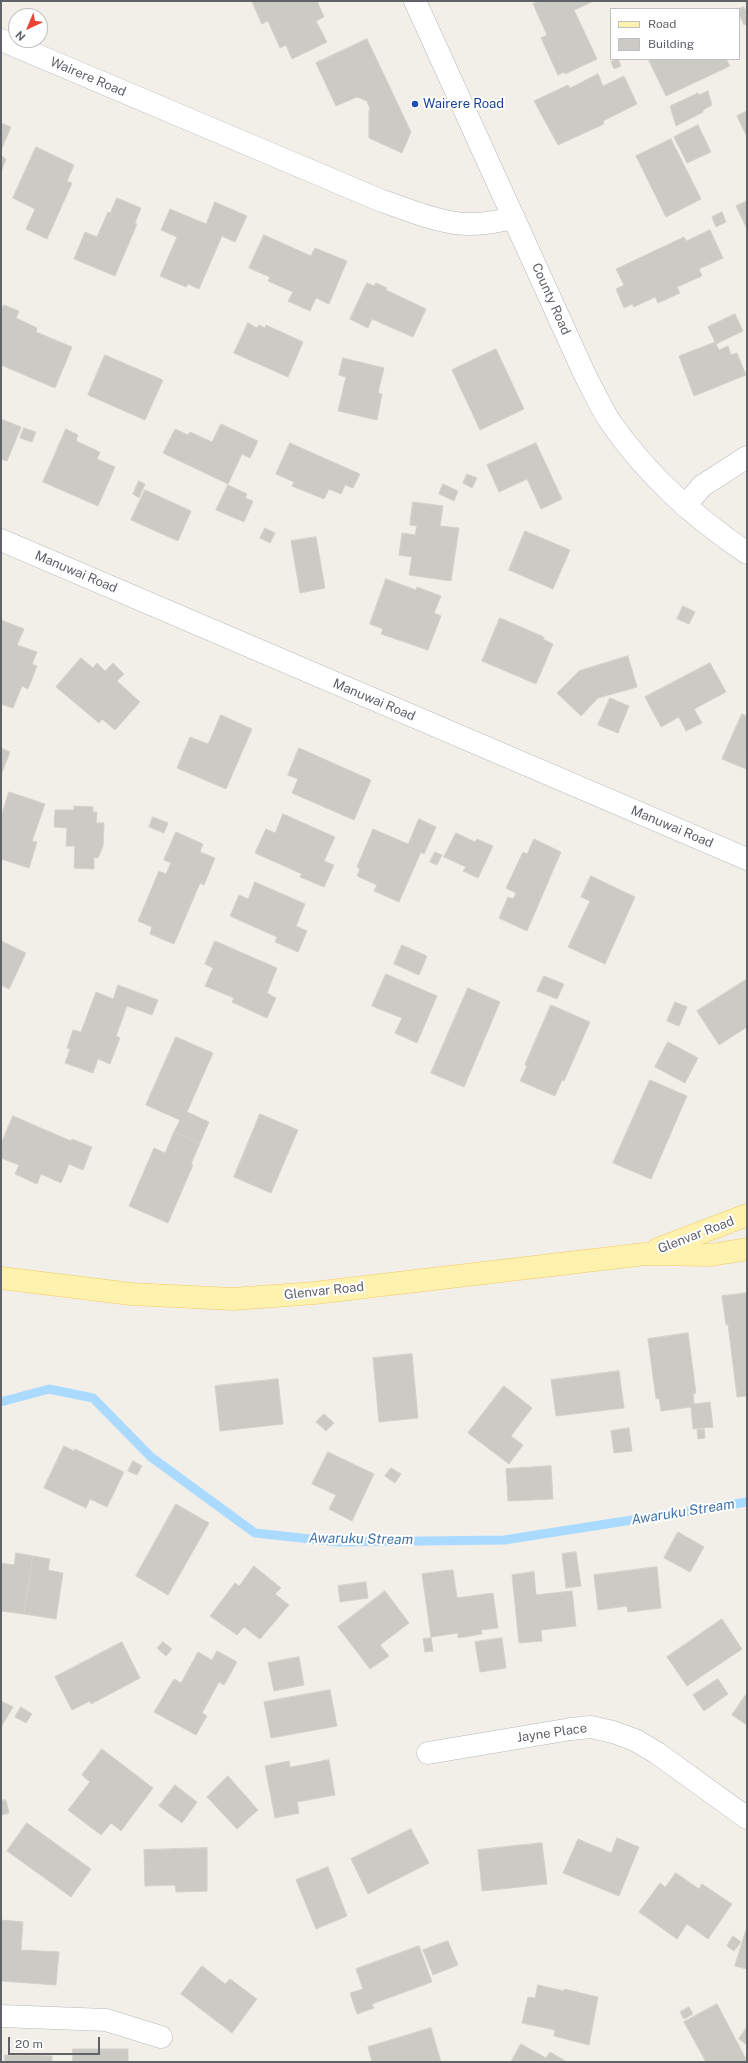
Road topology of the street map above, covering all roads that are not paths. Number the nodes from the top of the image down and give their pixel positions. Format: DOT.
graph roads {
  1 [pos="415,1"];
  2 [pos="1,40"];
  3 [pos="514,218"];
  4 [pos="747,457"];
  5 [pos="685,506"];
  6 [pos="1,540"];
  7 [pos="747,553"];
  8 [pos="747,859"];
  9 [pos="747,1215"];
  10 [pos="747,1249"];
  11 [pos="645,1254"];
  12 [pos="1,1278"];
  13 [pos="428,1753"];
  14 [pos="747,1818"];
  15 [pos="1,2016"];
  16 [pos="161,2037"];
  1 -- 3 [label="street, County Road"];
  2 -- 3 [label="street, Wairere Road"];
  3 -- 5 [label="street, County Road"];
  4 -- 5 [label="street"];
  5 -- 7 [label="street, County Road"];
  6 -- 8 [label="street, Manuwai Road"];
  9 -- 11 [label="main road, Glenvar Road"];
  10 -- 11 [label="main road, Glenvar Road"];
  11 -- 12 [label="main road, Glenvar Road"];
  13 -- 14 [label="street, Jayne Place"];
  15 -- 16 [label="street"];
}
